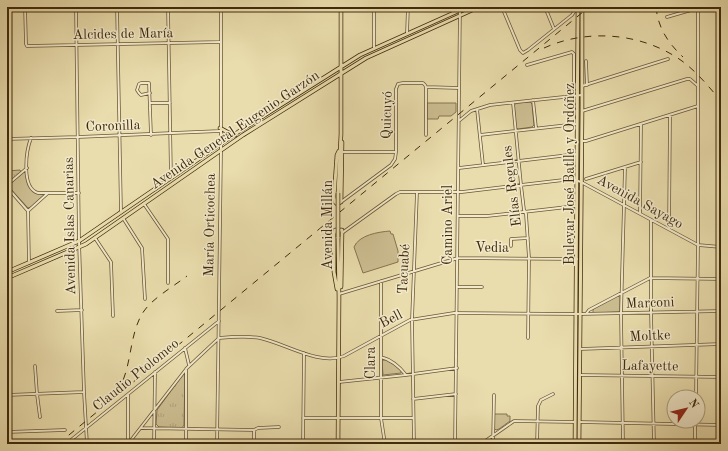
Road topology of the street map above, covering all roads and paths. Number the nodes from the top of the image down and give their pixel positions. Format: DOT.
graph roads {
  1 [pos="25,7"];
  2 [pos="76,7"];
  3 [pos="117,7"];
  4 [pos="168,7"];
  5 [pos="221,7"];
  6 [pos="341,7"];
  7 [pos="374,7"];
  8 [pos="408,7"];
  9 [pos="466,7"];
  10 [pos="479,7"];
  11 [pos="502,7"];
  12 [pos="545,7"];
  13 [pos="574,7"];
  14 [pos="578,7"];
  15 [pos="582,7"];
  16 [pos="698,7"];
  17 [pos="460,8"];
  18 [pos="460,15"];
  19 [pos="667,18"];
  20 [pos="554,29"];
  21 [pos="408,33"];
  22 [pos="220,42"];
  23 [pos="169,43"];
  24 [pos="117,44"];
  25 [pos="76,45"];
  26 [pos="374,48"];
  27 [pos="668,59"];
  28 [pos="586,61"];
  29 [pos="527,65"];
  30 [pos="340,67"];
  31 [pos="340,74"];
  32 [pos="587,85"];
  33 [pos="580,86"];
  34 [pos="426,87"];
  35 [pos="698,87"];
  36 [pos="459,88"];
  37 [pos="150,93"];
  38 [pos="574,95"];
  39 [pos="580,95"];
  40 [pos="533,100"];
  41 [pos="150,103"];
  42 [pos="170,103"];
  43 [pos="513,103"];
  44 [pos="698,106"];
  45 [pos="477,110"];
  46 [pos="582,111"];
  47 [pos="670,115"];
  48 [pos="459,121"];
  49 [pos="578,124"];
  50 [pos="641,124"];
  51 [pos="536,128"];
  52 [pos="220,129"];
  53 [pos="516,131"];
  54 [pos="151,134"];
  55 [pos="170,134"];
  56 [pos="235,135"];
  57 [pos="426,135"];
  58 [pos="480,135"];
  59 [pos="119,136"];
  60 [pos="78,137"];
  61 [pos="31,138"];
  62 [pos="7,139"];
  63 [pos="582,141"];
  64 [pos="221,145"];
  65 [pos="221,151"];
  66 [pos="341,151"];
  67 [pos="396,152"];
  68 [pos="577,154"];
  69 [pos="519,160"];
  70 [pos="641,162"];
  71 [pos="484,165"];
  72 [pos="625,167"];
  73 [pos="27,168"];
  74 [pos="459,168"];
  75 [pos="171,179"];
  76 [pos="586,179"];
  77 [pos="577,180"];
  78 [pos="581,182"];
  79 [pos="521,185"];
  80 [pos="7,186"];
  81 [pos="79,192"];
  82 [pos="418,192"];
  83 [pos="458,192"];
  84 [pos="48,193"];
  85 [pos="341,202"];
  86 [pos="144,204"];
  87 [pos="624,205"];
  88 [pos="577,206"];
  89 [pos="28,210"];
  90 [pos="525,212"];
  91 [pos="121,213"];
  92 [pos="640,214"];
  93 [pos="458,216"];
  94 [pos="123,218"];
  95 [pos="651,220"];
  96 [pos="669,229"];
  97 [pos="342,231"];
  98 [pos="95,238"];
  99 [pos="528,238"];
  100 [pos="79,241"];
  101 [pos="698,245"];
  102 [pos="511,246"];
  103 [pos="80,247"];
  104 [pos="721,247"];
  105 [pos="458,258"];
  106 [pos="529,258"];
  107 [pos="577,259"];
  108 [pos="28,263"];
  109 [pos="414,271"];
  110 [pos="7,272"];
  111 [pos="7,278"];
  112 [pos="652,278"];
  113 [pos="698,279"];
  114 [pos="721,279"];
  115 [pos="381,281"];
  116 [pos="168,283"];
  117 [pos="458,287"];
  118 [pos="482,288"];
  119 [pos="622,292"];
  120 [pos="339,293"];
  121 [pos="339,298"];
  122 [pos="145,299"];
  123 [pos="82,310"];
  124 [pos="57,311"];
  125 [pos="698,311"];
  126 [pos="721,311"];
  127 [pos="651,312"];
  128 [pos="458,313"];
  129 [pos="528,314"];
  130 [pos="578,314"];
  131 [pos="586,314"];
  132 [pos="621,314"];
  133 [pos="113,316"];
  134 [pos="412,320"];
  135 [pos="219,321"];
  136 [pos="381,336"];
  137 [pos="219,338"];
  138 [pos="528,338"];
  139 [pos="578,341"];
  140 [pos="697,344"];
  141 [pos="721,344"];
  142 [pos="652,346"];
  143 [pos="622,347"];
  144 [pos="185,348"];
  145 [pos="580,349"];
  146 [pos="180,352"];
  147 [pos="304,353"];
  148 [pos="186,354"];
  149 [pos="339,357"];
  150 [pos="381,357"];
  151 [pos="189,365"];
  152 [pos="35,366"];
  153 [pos="186,368"];
  154 [pos="457,368"];
  155 [pos="155,372"];
  156 [pos="413,374"];
  157 [pos="406,375"];
  158 [pos="579,375"];
  159 [pos="623,376"];
  160 [pos="652,376"];
  161 [pos="696,376"];
  162 [pos="381,377"];
  163 [pos="721,377"];
  164 [pos="339,382"];
  165 [pos="696,389"];
  166 [pos="84,392"];
  167 [pos="37,394"];
  168 [pos="456,394"];
  169 [pos="553,394"];
  170 [pos="7,395"];
  171 [pos="128,395"];
  172 [pos="494,395"];
  173 [pos="413,399"];
  174 [pos="155,410"];
  175 [pos="40,417"];
  176 [pos="303,418"];
  177 [pos="338,418"];
  178 [pos="381,418"];
  179 [pos="413,418"];
  180 [pos="537,421"];
  181 [pos="577,422"];
  182 [pos="624,423"];
  183 [pos="654,424"];
  184 [pos="666,424"];
  185 [pos="706,425"];
  186 [pos="721,425"];
  187 [pos="279,427"];
  188 [pos="86,428"];
  189 [pos="141,428"];
  190 [pos="154,428"];
  191 [pos="186,429"];
  192 [pos="218,429"];
  193 [pos="695,429"];
  194 [pos="65,430"];
  195 [pos="254,430"];
  196 [pos="7,432"];
  197 [pos="493,436"];
  198 [pos="66,444"];
  199 [pos="87,444"];
  200 [pos="128,444"];
  201 [pos="154,444"];
  202 [pos="186,444"];
  203 [pos="217,444"];
  204 [pos="254,444"];
  205 [pos="303,444"];
  206 [pos="338,444"];
  207 [pos="385,444"];
  208 [pos="414,444"];
  209 [pos="456,444"];
  210 [pos="481,444"];
  211 [pos="493,444"];
  212 [pos="537,444"];
  213 [pos="575,444"];
  214 [pos="579,444"];
  215 [pos="623,444"];
  216 [pos="654,444"];
  217 [pos="694,444"];
  1 -- 25 [label="street, Alcides de María"];
  2 -- 25 [label="street, Avenida Islas Canarias"];
  3 -- 24 [label="street"];
  4 -- 23 [label="street"];
  5 -- 22 [label="street, María Orticochea"];
  6 -- 30 [label="main road"];
  7 -- 26 [label="street"];
  8 -- 21 [label="street"];
  9 -- 17 [label="main road, Avenida General Eugenio Garzón"];
  10 -- 18 [label="main road, Avenida General Eugenio Garzón"];
  11 -- 20 [label="street"];
  12 -- 20 [label="street"];
  13 -- 20 [label="street"];
  14 -- 33 [label="main road, Bulevar José Batlle y Ordóñez"];
  15 -- 33 [label="main road, Bulevar José Batlle y Ordóñez"];
  16 -- 19 [label="street"];
  16 -- 35 [label="street"];
  17 -- 18 [label="street, Camino Ariel"];
  17 -- 21 [label="main road, Avenida General Eugenio Garzón"];
  18 -- 31 [label="main road, Avenida General Eugenio Garzón"];
  18 -- 36 [label="street, Camino Ariel"];
  21 -- 26 [label="main road, Avenida General Eugenio Garzón"];
  22 -- 23 [label="street, Alcides de María"];
  22 -- 52 [label="street, María Orticochea"];
  23 -- 24 [label="street, Alcides de María"];
  23 -- 42 [label="street"];
  24 -- 25 [label="street, Alcides de María"];
  24 -- 59 [label="street"];
  25 -- 60 [label="street, Avenida Islas Canarias"];
  26 -- 30 [label="main road, Avenida General Eugenio Garzón"];
  27 -- 32 [label="street"];
  28 -- 32 [label="street, Bulevar José Batlle y Ordóñez"];
  29 -- 38 [label="street, Bulevar José Batlle y Ordóñez"];
  30 -- 31 [label="main road"];
  30 -- 56 [label="main road, Avenida General Eugenio Garzón"];
  31 -- 65 [label="main road, Avenida General Eugenio Garzón"];
  31 -- 66 [label="main road"];
  32 -- 33 [label="street"];
  33 -- 39 [label="main road, Bulevar José Batlle y Ordóñez"];
  34 -- 36 [label="street, Quicuyó"];
  34 -- 57 [label="street"];
  34 -- 67 [label="street, Quicuyó"];
  35 -- 44 [label="street"];
  35 -- 46 [label="street"];
  36 -- 48 [label="street, Camino Ariel"];
  37 -- 37 [label="street"];
  37 -- 41 [label="street"];
  38 -- 39 [label="street"];
  38 -- 40 [label="street"];
  39 -- 46 [label="main road, Bulevar José Batlle y Ordóñez"];
  39 -- 49 [label="main road, Bulevar José Batlle y Ordóñez"];
  40 -- 43 [label="street"];
  40 -- 51 [label="street"];
  41 -- 42 [label="street"];
  41 -- 54 [label="street"];
  42 -- 55 [label="street"];
  43 -- 45 [label="street"];
  43 -- 53 [label="street, Elías Regules"];
  44 -- 47 [label="street"];
  44 -- 101 [label="street"];
  45 -- 48 [label="street"];
  45 -- 58 [label="street"];
  46 -- 63 [label="main road, Bulevar José Batlle y Ordóñez"];
  47 -- 50 [label="street"];
  47 -- 96 [label="street"];
  48 -- 74 [label="street, Camino Ariel"];
  49 -- 51 [label="street"];
  49 -- 68 [label="main road, Bulevar José Batlle y Ordóñez"];
  50 -- 63 [label="street"];
  50 -- 70 [label="street"];
  51 -- 53 [label="street"];
  52 -- 55 [label="street, Coronilla"];
  52 -- 56 [label="main road"];
  52 -- 64 [label="street, María Orticochea"];
  53 -- 58 [label="street"];
  53 -- 69 [label="street, Elías Regules"];
  54 -- 55 [label="street, Coronilla"];
  54 -- 59 [label="street, Coronilla"];
  55 -- 75 [label="street"];
  56 -- 64 [label="main road, Avenida General Eugenio Garzón"];
  58 -- 71 [label="street"];
  59 -- 60 [label="street, Coronilla"];
  59 -- 91 [label="street"];
  60 -- 61 [label="street, Coronilla"];
  60 -- 81 [label="street, Avenida Islas Canarias"];
  61 -- 62 [label="street, Coronilla"];
  61 -- 73 [label="street"];
  63 -- 78 [label="main road, Bulevar José Batlle y Ordóñez"];
  64 -- 65 [label="street, María Orticochea"];
  64 -- 75 [label="main road, Avenida General Eugenio Garzón"];
  65 -- 86 [label="main road, Avenida General Eugenio Garzón"];
  65 -- 135 [label="street, María Orticochea"];
  66 -- 67 [label="street"];
  66 -- 85 [label="main road"];
  66 -- 85 [label="main road"];
  66 -- 120 [label="main road, Avenida Millán, bridge"];
  67 -- 85 [label="street, Quicuyó"];
  68 -- 69 [label="street"];
  68 -- 77 [label="main road, Bulevar José Batlle y Ordóñez"];
  69 -- 71 [label="street"];
  69 -- 79 [label="street, Elías Regules"];
  70 -- 72 [label="street"];
  70 -- 92 [label="street"];
  71 -- 74 [label="street"];
  72 -- 76 [label="street"];
  72 -- 87 [label="street"];
  73 -- 80 [label="street"];
  73 -- 84 [label="street"];
  74 -- 83 [label="street, Camino Ariel"];
  75 -- 91 [label="main road, Avenida General Eugenio Garzón"];
  77 -- 78 [label="street, Avenida Sayago"];
  77 -- 79 [label="street, Avenida Sayago"];
  77 -- 88 [label="main road, Bulevar José Batlle y Ordóñez"];
  78 -- 87 [label="street, Avenida Sayago"];
  78 -- 130 [label="main road, Bulevar José Batlle y Ordóñez"];
  79 -- 83 [label="street, Avenida Sayago"];
  79 -- 90 [label="street, Elías Regules"];
  80 -- 89 [label="street"];
  81 -- 84 [label="street"];
  81 -- 100 [label="street, Avenida Islas Canarias"];
  82 -- 83 [label="street, Avenida Sayago"];
  82 -- 97 [label="street, Avenida Sayago"];
  82 -- 109 [label="street, Tacuabé"];
  83 -- 93 [label="street, Camino Ariel"];
  84 -- 89 [label="street"];
  86 -- 94 [label="main road, Avenida General Eugenio Garzón"];
  86 -- 116 [label="street"];
  87 -- 92 [label="street, Avenida Sayago"];
  87 -- 119 [label="street"];
  88 -- 90 [label="street"];
  88 -- 107 [label="main road, Bulevar José Batlle y Ordóñez"];
  89 -- 108 [label="street"];
  90 -- 93 [label="street"];
  90 -- 99 [label="street, Elías Regules"];
  91 -- 100 [label="main road, Avenida General Eugenio Garzón"];
  92 -- 95 [label="street, Avenida Sayago"];
  93 -- 105 [label="street, Camino Ariel"];
  94 -- 98 [label="main road, Avenida General Eugenio Garzón"];
  94 -- 122 [label="street"];
  95 -- 96 [label="street, Avenida Sayago"];
  95 -- 112 [label="street"];
  96 -- 101 [label="street, Avenida Sayago"];
  97 -- 120 [label="main road"];
  97 -- 121 [label="main road"];
  98 -- 103 [label="main road, Avenida General Eugenio Garzón"];
  98 -- 133 [label="street"];
  99 -- 102 [label="street"];
  99 -- 106 [label="street, Elías Regules"];
  100 -- 103 [label="street, Avenida Islas Canarias"];
  100 -- 108 [label="main road, Avenida General Eugenio Garzón"];
  101 -- 104 [label="street, Avenida Sayago"];
  101 -- 113 [label="street"];
  103 -- 111 [label="main road, Avenida General Eugenio Garzón"];
  103 -- 123 [label="street, Avenida Islas Canarias"];
  105 -- 106 [label="street, Vedia"];
  105 -- 109 [label="street, Vedia"];
  105 -- 117 [label="street, Camino Ariel"];
  106 -- 107 [label="street, Vedia"];
  106 -- 129 [label="street, Elías Regules"];
  107 -- 130 [label="main road, Bulevar José Batlle y Ordóñez"];
  108 -- 110 [label="main road, Avenida General Eugenio Garzón"];
  109 -- 115 [label="street, Vedia"];
  109 -- 134 [label="street, Tacuabé"];
  112 -- 113 [label="street"];
  112 -- 119 [label="street"];
  112 -- 127 [label="street"];
  113 -- 114 [label="street"];
  113 -- 125 [label="street"];
  115 -- 120 [label="street, Vedia"];
  115 -- 136 [label="street, Clara"];
  117 -- 118 [label="street"];
  117 -- 128 [label="street, Camino Ariel"];
  119 -- 131 [label="street"];
  119 -- 132 [label="street"];
  120 -- 121 [label="main road, Avenida Millán"];
  121 -- 149 [label="main road, Avenida Millán"];
  123 -- 124 [label="street"];
  123 -- 166 [label="street, Avenida Islas Canarias"];
  125 -- 126 [label="street, Marconi"];
  125 -- 127 [label="street, Marconi"];
  125 -- 140 [label="street"];
  127 -- 132 [label="street, Marconi"];
  127 -- 142 [label="street"];
  128 -- 129 [label="street, Bell"];
  128 -- 134 [label="street, Bell"];
  128 -- 154 [label="street, Camino Ariel"];
  129 -- 130 [label="street, Bell"];
  129 -- 138 [label="street, Elías Regules"];
  130 -- 131 [label="street, Marconi"];
  130 -- 139 [label="main road, Bulevar José Batlle y Ordóñez"];
  131 -- 132 [label="street, Marconi"];
  132 -- 143 [label="street"];
  134 -- 136 [label="street, Bell"];
  134 -- 156 [label="street, Tacuabé"];
  135 -- 137 [label="street, María Orticochea"];
  135 -- 144 [label="street, Claudio Ptolomeo"];
  136 -- 149 [label="street, Bell"];
  136 -- 150 [label="street, Clara"];
  137 -- 147 [label="street, Bell"];
  137 -- 151 [label="street"];
  137 -- 192 [label="street, María Orticochea"];
  139 -- 145 [label="main road, Bulevar José Batlle y Ordóñez"];
  139 -- 181 [label="main road, Bulevar José Batlle y Ordóñez"];
  140 -- 141 [label="street, Moltke"];
  140 -- 142 [label="street, Moltke"];
  140 -- 161 [label="street"];
  142 -- 143 [label="street, Moltke"];
  142 -- 160 [label="street"];
  143 -- 145 [label="street, Moltke"];
  143 -- 159 [label="street"];
  144 -- 146 [label="street, Claudio Ptolomeo"];
  144 -- 148 [label="street"];
  145 -- 158 [label="main road, Bulevar José Batlle y Ordóñez"];
  146 -- 148 [label="street"];
  146 -- 155 [label="street, Claudio Ptolomeo"];
  147 -- 149 [label="street, Bell"];
  147 -- 176 [label="street"];
  148 -- 151 [label="street"];
  149 -- 164 [label="main road, Avenida Millán"];
  150 -- 157 [label="street"];
  150 -- 162 [label="street, Clara"];
  151 -- 153 [label="street"];
  152 -- 167 [label="street"];
  153 -- 174 [label="street"];
  153 -- 191 [label="street"];
  154 -- 156 [label="street"];
  154 -- 168 [label="street, Camino Ariel"];
  155 -- 171 [label="street, Claudio Ptolomeo"];
  155 -- 174 [label="street"];
  156 -- 157 [label="street"];
  156 -- 173 [label="street, Tacuabé"];
  157 -- 162 [label="street"];
  158 -- 159 [label="street, Lafayette"];
  158 -- 181 [label="main road, Bulevar José Batlle y Ordóñez"];
  159 -- 160 [label="street, Lafayette"];
  159 -- 182 [label="street"];
  160 -- 161 [label="street, Lafayette"];
  160 -- 183 [label="street"];
  161 -- 163 [label="street, Lafayette"];
  161 -- 165 [label="street"];
  162 -- 164 [label="street"];
  162 -- 178 [label="street, Clara"];
  164 -- 177 [label="main road, Avenida Millán"];
  166 -- 167 [label="street"];
  166 -- 188 [label="street, Avenida Islas Canarias"];
  167 -- 170 [label="street"];
  167 -- 175 [label="street"];
  168 -- 173 [label="street"];
  168 -- 209 [label="street, Camino Ariel"];
  169 -- 180 [label="street"];
  171 -- 188 [label="street, Claudio Ptolomeo"];
  171 -- 200 [label="street"];
  172 -- 197 [label="street"];
  173 -- 179 [label="street, Tacuabé"];
  174 -- 189 [label="street"];
  174 -- 190 [label="street"];
  176 -- 177 [label="street"];
  176 -- 205 [label="street"];
  177 -- 178 [label="street"];
  177 -- 206 [label="main road, Avenida Millán"];
  178 -- 179 [label="street"];
  178 -- 207 [label="street, Clara"];
  179 -- 208 [label="street, Tacuabé"];
  180 -- 181 [label="street"];
  180 -- 197 [label="street"];
  180 -- 212 [label="street"];
  181 -- 182 [label="street"];
  181 -- 213 [label="main road, Bulevar José Batlle y Ordóñez"];
  181 -- 214 [label="main road, Bulevar José Batlle y Ordóñez"];
  182 -- 183 [label="street"];
  182 -- 215 [label="street"];
  183 -- 184 [label="street"];
  183 -- 216 [label="street"];
  185 -- 186 [label="street"];
  187 -- 195 [label="street"];
  188 -- 198 [label="street, Claudio Ptolomeo"];
  188 -- 199 [label="street, Avenida Islas Canarias"];
  189 -- 190 [label="street"];
  189 -- 200 [label="street"];
  190 -- 191 [label="street"];
  190 -- 201 [label="street"];
  191 -- 192 [label="street"];
  191 -- 202 [label="street"];
  192 -- 195 [label="street"];
  192 -- 203 [label="street, María Orticochea"];
  193 -- 217 [label="street"];
  194 -- 196 [label="street"];
  195 -- 204 [label="street"];
  197 -- 210 [label="street"];
  197 -- 211 [label="street"];
}
